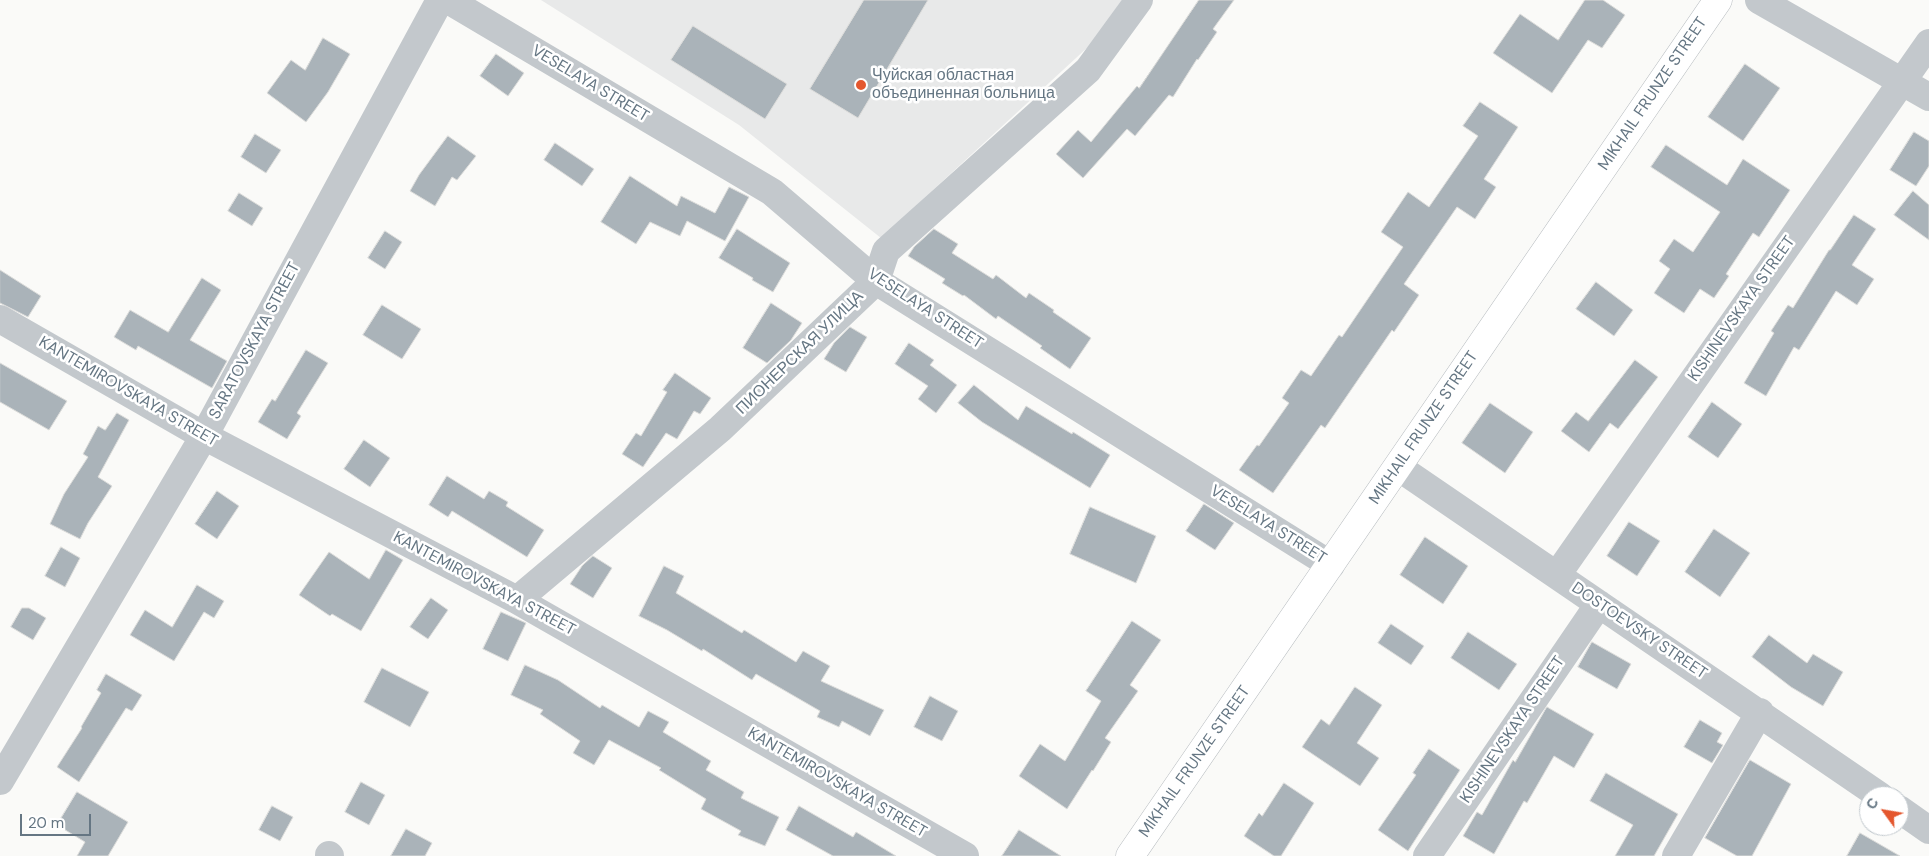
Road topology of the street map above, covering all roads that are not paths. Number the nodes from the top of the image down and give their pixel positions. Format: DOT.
graph roads {
  1 [pos="440,0"];
  2 [pos="448,0"];
  3 [pos="1139,0"];
  4 [pos="1718,0"];
  5 [pos="1759,0"];
  6 [pos="1929,43"];
  7 [pos="1901,80"];
  8 [pos="1929,97"];
  9 [pos="876,280"];
  10 [pos="0,319"];
  11 [pos="204,436"];
  12 [pos="1398,467"];
  13 [pos="1331,565"];
  14 [pos="1557,575"];
  15 [pos="517,600"];
  16 [pos="1599,604"];
  17 [pos="1760,712"];
  18 [pos="0,781"];
  19 [pos="1866,786"];
  20 [pos="1909,816"];
  21 [pos="1929,830"];
  22 [pos="965,856"];
  23 [pos="1130,856"];
  24 [pos="1427,856"];
  25 [pos="1676,856"];
  1 -- 11 [label="street, SARATOVSKAYA STREET"];
  2 -- 9 [label="street, VESELAYA STREET"];
  3 -- 9 [label="street, ПИОНЕРСКАЯ УЛИЦА"];
  4 -- 12 [label="main road, MIKHAIL FRUNZE STREET"];
  5 -- 7 [label="street"];
  6 -- 7 [label="street, KISHINEVSKAYA STREET"];
  7 -- 8 [label="street"];
  7 -- 14 [label="street, KISHINEVSKAYA STREET"];
  9 -- 13 [label="street, VESELAYA STREET"];
  9 -- 15 [label="street, ПИОНЕРСКАЯ УЛИЦА"];
  10 -- 11 [label="street, KANTEMIROVSKAYA STREET"];
  11 -- 15 [label="street, KANTEMIROVSKAYA STREET"];
  11 -- 18 [label="street, SARATOVSKAYA STREET"];
  12 -- 13 [label="main road, MIKHAIL FRUNZE STREET"];
  12 -- 14 [label="street, DOSTOEVSKY STREET"];
  13 -- 23 [label="main road, MIKHAIL FRUNZE STREET"];
  14 -- 16 [label="street, DOSTOEVSKY STREET"];
  15 -- 22 [label="street, KANTEMIROVSKAYA STREET"];
  16 -- 17 [label="street, DOSTOEVSKY STREET"];
  16 -- 24 [label="street, KISHINEVSKAYA STREET"];
  17 -- 19 [label="street, DOSTOEVSKY STREET"];
  17 -- 25 [label="street"];
  20 -- 21 [label="street"];
}
